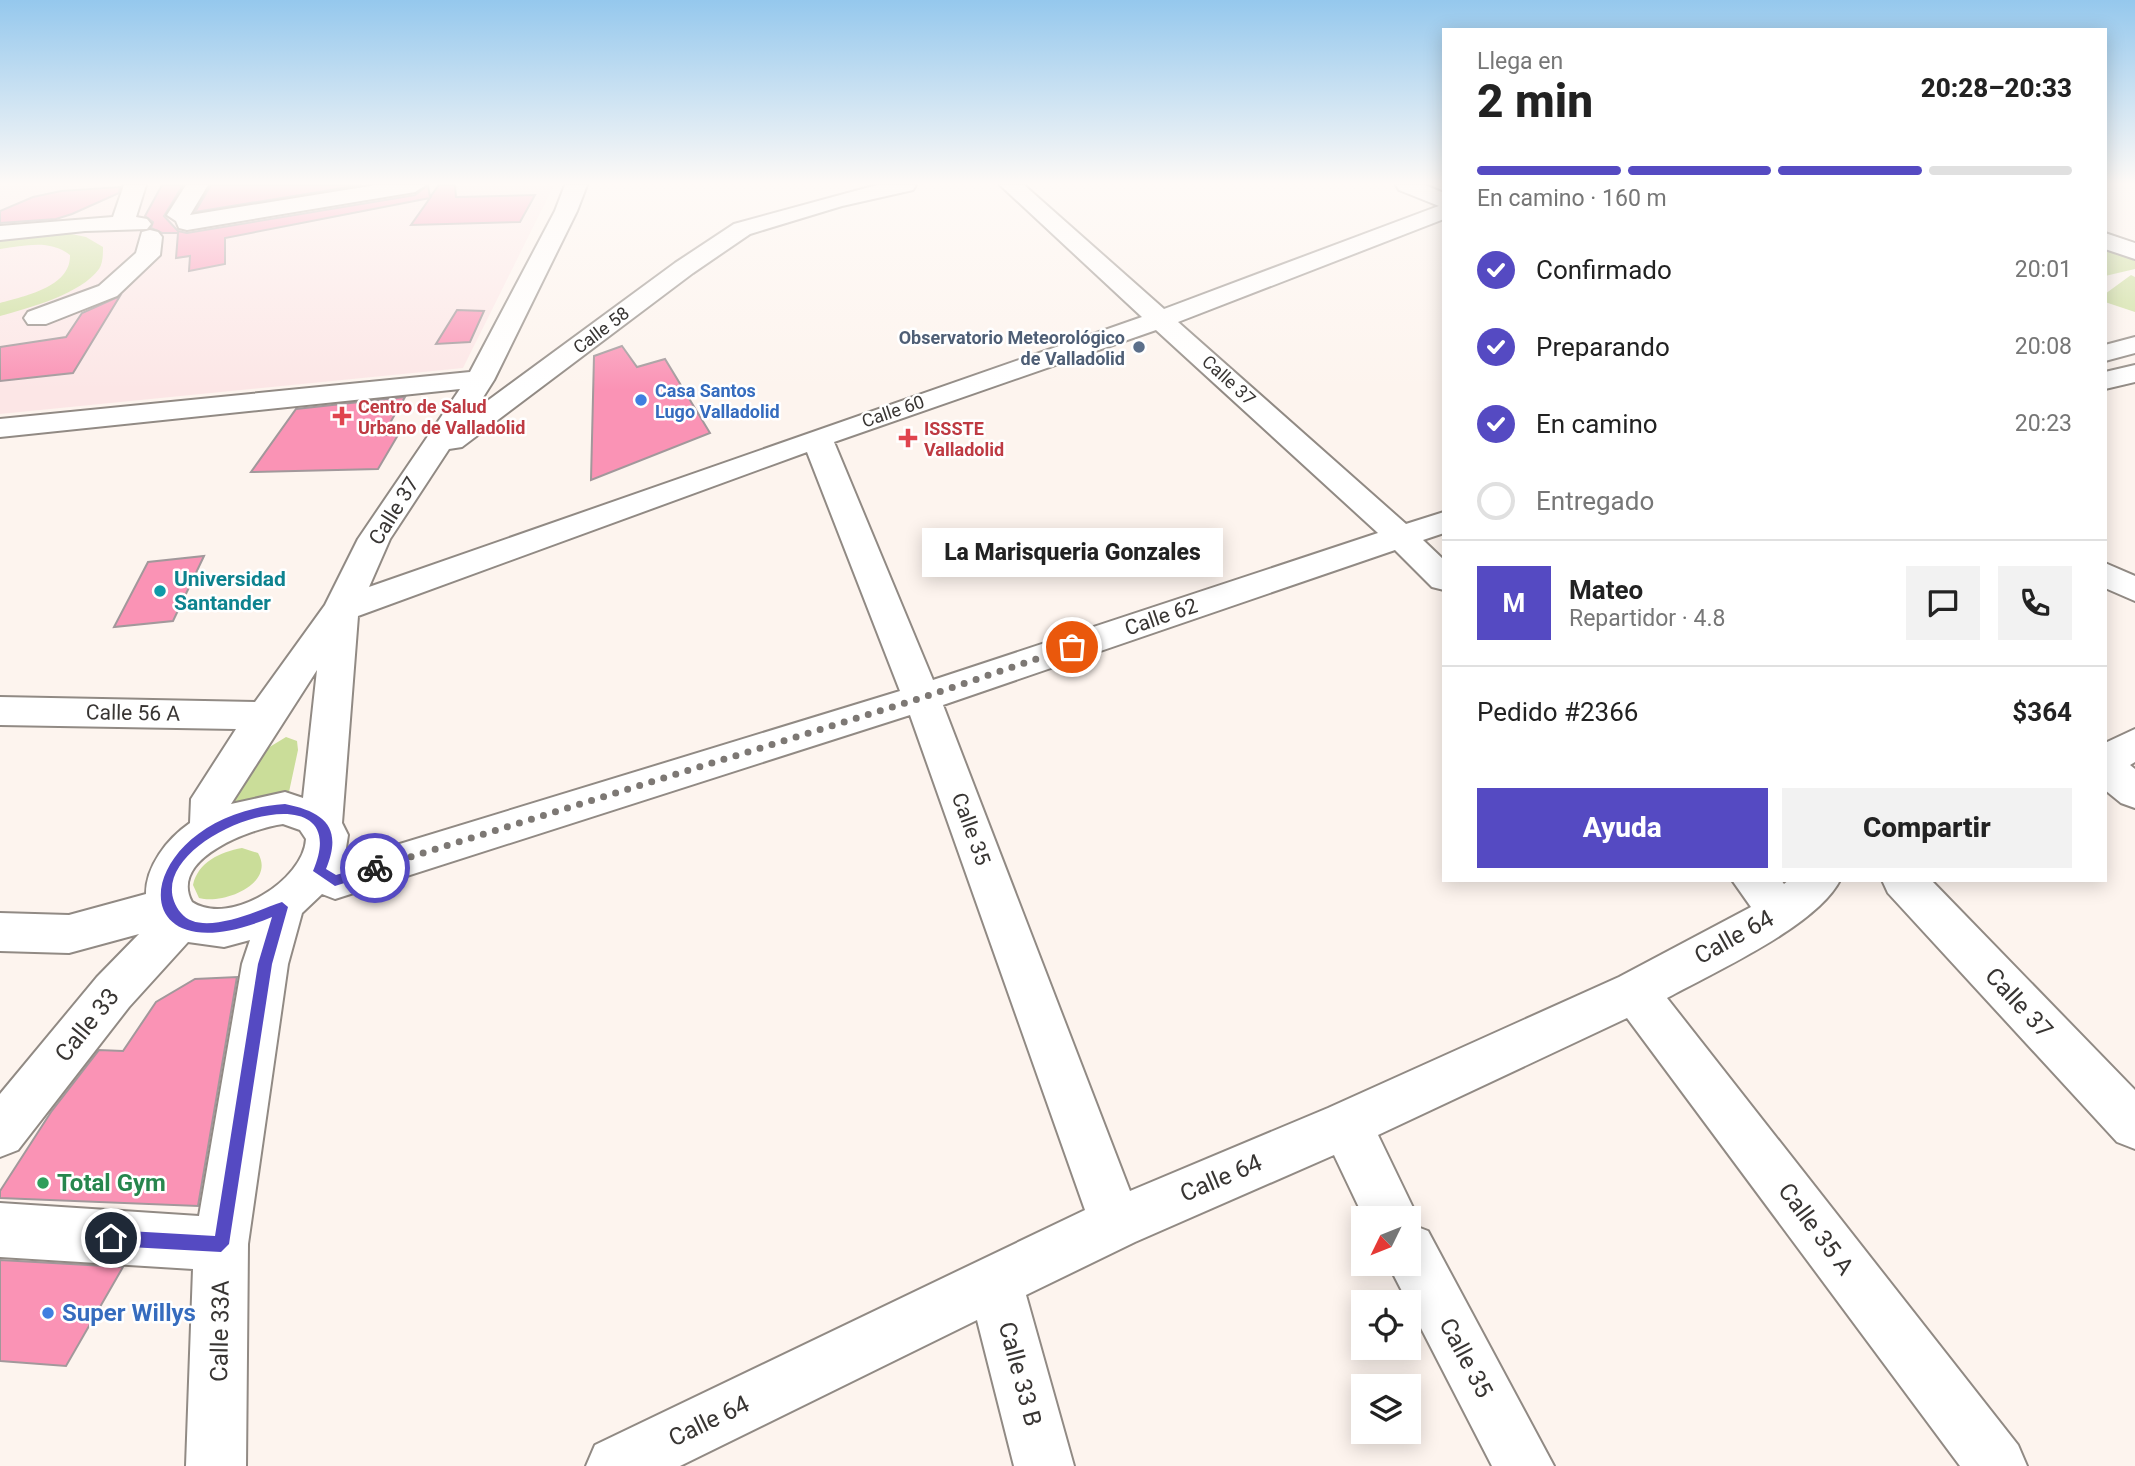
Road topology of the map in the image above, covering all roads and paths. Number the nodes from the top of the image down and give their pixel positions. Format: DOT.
graph roads {
  1 [pos="147,253"];
  2 [pos="544,253"];
  3 [pos="706,253"];
  4 [pos="1088,253"];
  5 [pos="1333,253"];
  6 [pos="37,318"];
  7 [pos="1162,319"];
  8 [pos="2135,345"];
  9 [pos="2107,352"];
  10 [pos="2135,373"];
  11 [pos="480,380"];
  12 [pos="2107,380"];
  13 [pos="0,428"];
  14 [pos="817,438"];
  15 [pos="427,459"];
  16 [pos="1442,523"];
  17 [pos="1400,536"];
  18 [pos="2107,575"];
  19 [pos="1442,577"];
  20 [pos="2135,590"];
  21 [pos="341,609"];
  22 [pos="921,698"];
  23 [pos="0,711"];
  24 [pos="267,716"];
  25 [pos="2135,744"];
  26 [pos="2107,760"];
  27 [pos="2107,769"];
  28 [pos="2135,792"];
  29 [pos="321,823"];
  30 [pos="210,831"];
  31 [pos="319,871"];
  32 [pos="1905,882"];
  33 [pos="1785,890"];
  34 [pos="282,907"];
  35 [pos="174,914"];
  36 [pos="0,932"];
  37 [pos="1635,992"];
  38 [pos="1346,1125"];
  39 [pos="2135,1125"];
  40 [pos="0,1133"];
  41 [pos="1386,1206"];
  42 [pos="1116,1223"];
  43 [pos="0,1230"];
  44 [pos="221,1244"];
  45 [pos="1421,1273"];
  46 [pos="995,1282"];
  47 [pos="216,1466"];
  48 [pos="616,1466"];
  49 [pos="1044,1466"];
  50 [pos="1524,1466"];
  51 [pos="1997,1466"];
  1 -- 6 [label="street"];
  2 -- 11 [label="street, Calle 37"];
  3 -- 15 [label="street, Calle 58"];
  4 -- 7 [label="street, Calle 37"];
  5 -- 7 [label="street, Calle 60"];
  7 -- 14 [label="street, Calle 60"];
  7 -- 17 [label="street, Calle 37"];
  8 -- 9 [label="street"];
  10 -- 12 [label="street"];
  11 -- 13 [label="street"];
  11 -- 15 [label="street, Calle 37"];
  14 -- 21 [label="street, Calle 60"];
  14 -- 22 [label="street, Calle 35"];
  15 -- 21 [label="street, Calle 37"];
  16 -- 17 [label="street, Calle 62"];
  17 -- 19 [label="street, Calle 37"];
  17 -- 22 [label="street, Calle 62"];
  18 -- 20 [label="street"];
  21 -- 24 [label="street, Calle 37"];
  21 -- 29 [label="street"];
  22 -- 31 [label="street, Calle 62"];
  22 -- 42 [label="street, Calle 35"];
  23 -- 24 [label="street, Calle 56 A"];
  24 -- 30 [label="street, Calle 37"];
  25 -- 26 [label="street"];
  27 -- 28 [label="street"];
  29 -- 30 [label="street"];
  29 -- 31 [label="street"];
  30 -- 35 [label="street"];
  31 -- 34 [label="street"];
  32 -- 39 [label="street, Calle 37"];
  33 -- 37 [label="street, Calle 64"];
  34 -- 35 [label="street"];
  34 -- 44 [label="street, Calle 33A"];
  35 -- 36 [label="street"];
  35 -- 40 [label="street, Calle 33"];
  37 -- 38 [label="street, Calle 64"];
  37 -- 51 [label="street, Calle 35 A"];
  38 -- 41 [label="street"];
  38 -- 42 [label="street, Calle 64"];
  42 -- 46 [label="street, Calle 64"];
  43 -- 44 [label="street"];
  44 -- 47 [label="street, Calle 33A"];
  45 -- 50 [label="street, Calle 35"];
  46 -- 48 [label="street, Calle 64"];
  46 -- 49 [label="street, Calle 33 B"];
}
